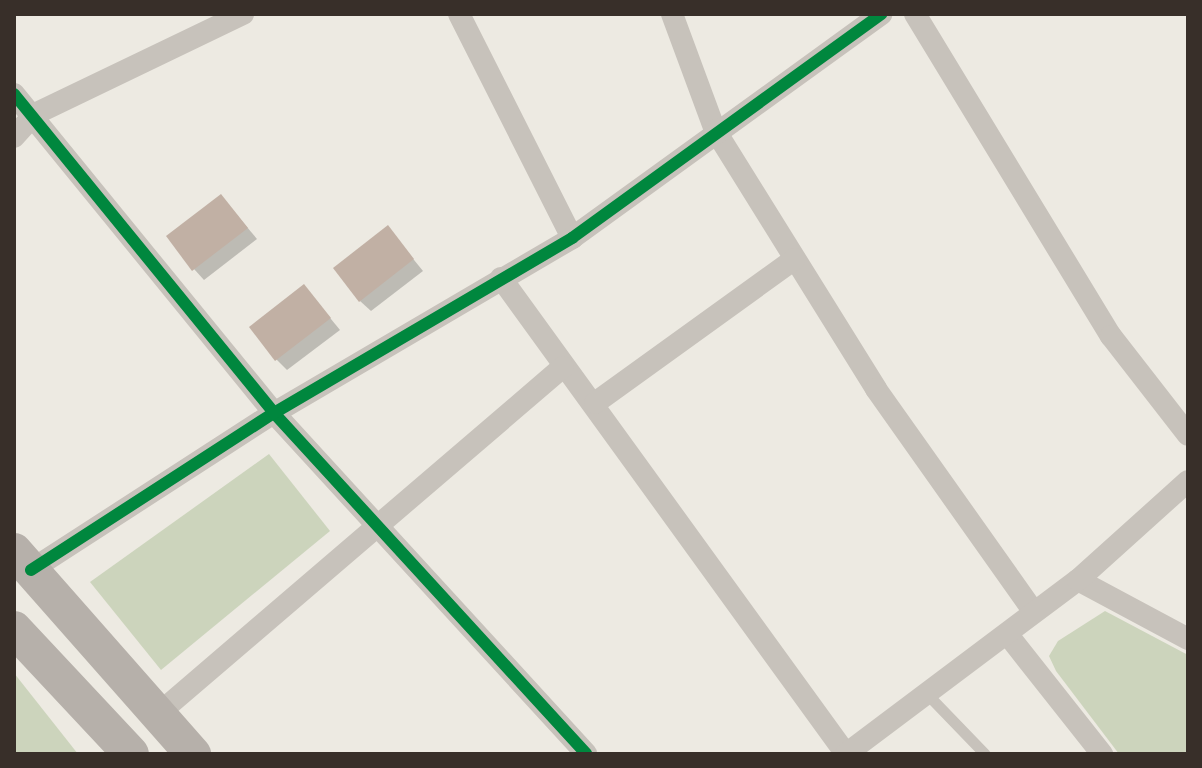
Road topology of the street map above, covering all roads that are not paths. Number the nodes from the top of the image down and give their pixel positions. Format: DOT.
graph roads {
  1 [pos="243,14"];
  2 [pos="459,14"];
  3 [pos="672,14"];
  4 [pos="881,14"];
  5 [pos="915,14"];
  6 [pos="14,94"];
  7 [pos="35,114"];
  8 [pos="715,130"];
  9 [pos="14,137"];
  10 [pos="572,238"];
  11 [pos="795,259"];
  12 [pos="501,278"];
  13 [pos="563,367"];
  14 [pos="595,403"];
  15 [pos="274,413"];
  16 [pos="1188,435"];
  17 [pos="1188,481"];
  18 [pos="374,527"];
  19 [pos="22,561"];
  20 [pos="1078,580"];
  21 [pos="1033,611"];
  22 [pos="14,629"];
  23 [pos="1008,635"];
  24 [pos="1188,639"];
  25 [pos="927,694"];
  26 [pos="158,714"];
  27 [pos="131,754"];
  28 [pos="193,754"];
  29 [pos="586,754"];
  30 [pos="846,754"];
  31 [pos="985,754"];
  32 [pos="1102,754"];
  1 -- 7 [label="street"];
  2 -- 10 [label="street"];
  3 -- 8 [label="street"];
  4 -- 8 [label="street"];
  5 -- 16 [label="street"];
  6 -- 7 [label="street"];
  7 -- 9 [label="street"];
  7 -- 15 [label="street"];
  8 -- 10 [label="street"];
  8 -- 11 [label="street"];
  10 -- 12 [label="street"];
  11 -- 14 [label="street"];
  11 -- 21 [label="street"];
  12 -- 13 [label="street"];
  12 -- 15 [label="street"];
  13 -- 14 [label="street"];
  13 -- 18 [label="street"];
  14 -- 30 [label="street"];
  15 -- 18 [label="street"];
  15 -- 19 [label="street"];
  17 -- 20 [label="street"];
  18 -- 26 [label="street"];
  18 -- 29 [label="street"];
  19 -- 26 [label="main road"];
  20 -- 21 [label="street"];
  20 -- 24 [label="street"];
  21 -- 23 [label="street"];
  22 -- 27 [label="main road"];
  23 -- 25 [label="street"];
  23 -- 32 [label="street"];
  25 -- 30 [label="street"];
  25 -- 31 [label="lane"];
  26 -- 28 [label="main road"];
}
